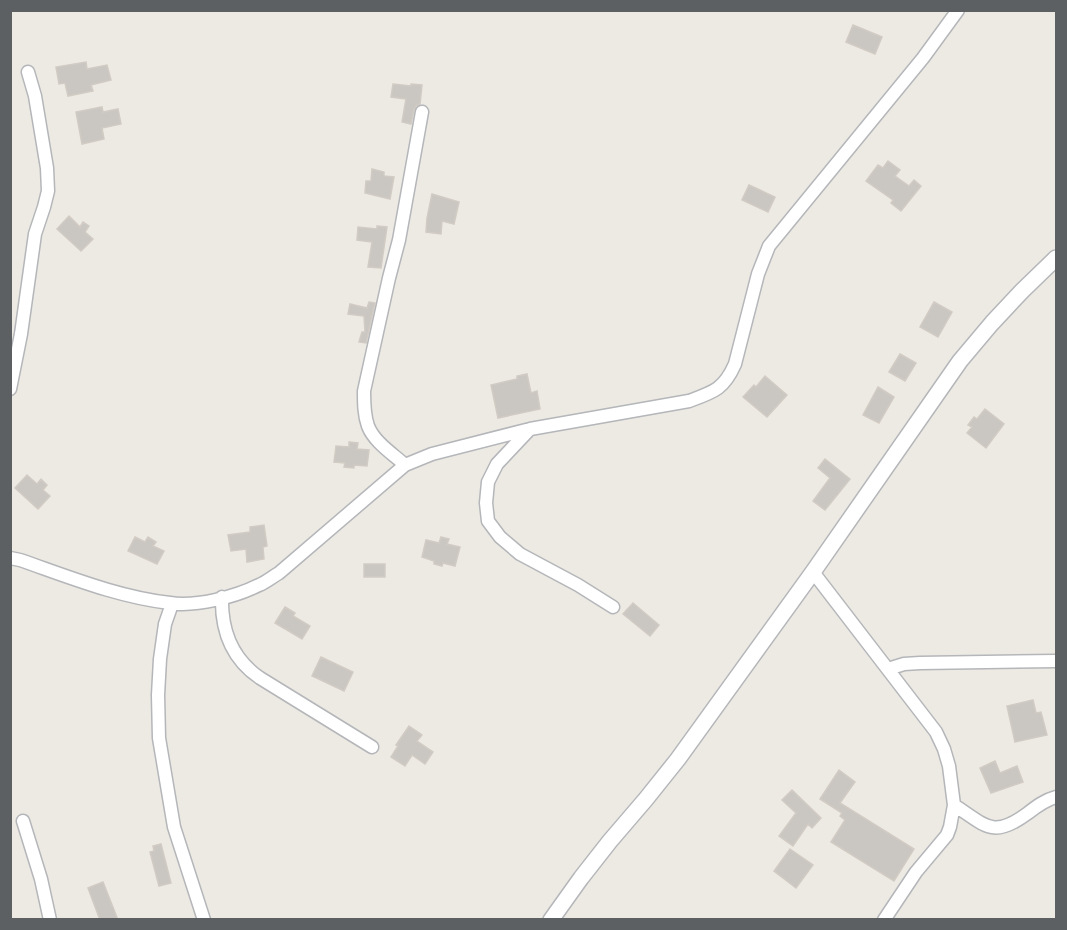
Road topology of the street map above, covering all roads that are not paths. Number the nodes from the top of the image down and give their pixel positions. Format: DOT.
graph roads {
  1 [pos="958,10"];
  2 [pos="28,72"];
  3 [pos="422,112"];
  4 [pos="1056,258"];
  5 [pos="10,389"];
  6 [pos="530,429"];
  7 [pos="405,465"];
  8 [pos="10,558"];
  9 [pos="813,572"];
  10 [pos="222,597"];
  11 [pos="172,604"];
  12 [pos="613,607"];
  13 [pos="1056,661"];
  14 [pos="888,669"];
  15 [pos="372,747"];
  16 [pos="1056,797"];
  17 [pos="954,805"];
  18 [pos="23,821"];
  19 [pos="50,920"];
  20 [pos="204,920"];
  21 [pos="551,920"];
  22 [pos="884,920"];
  1 -- 6 [label="street"];
  2 -- 5 [label="street"];
  3 -- 7 [label="street"];
  4 -- 9 [label="street"];
  6 -- 7 [label="street"];
  6 -- 12 [label="street"];
  7 -- 10 [label="street"];
  8 -- 11 [label="street"];
  9 -- 14 [label="street"];
  9 -- 21 [label="street"];
  10 -- 11 [label="street"];
  10 -- 15 [label="street"];
  11 -- 20 [label="street"];
  13 -- 14 [label="street"];
  14 -- 17 [label="street"];
  16 -- 17 [label="street"];
  17 -- 22 [label="street"];
  18 -- 19 [label="street"];
}
